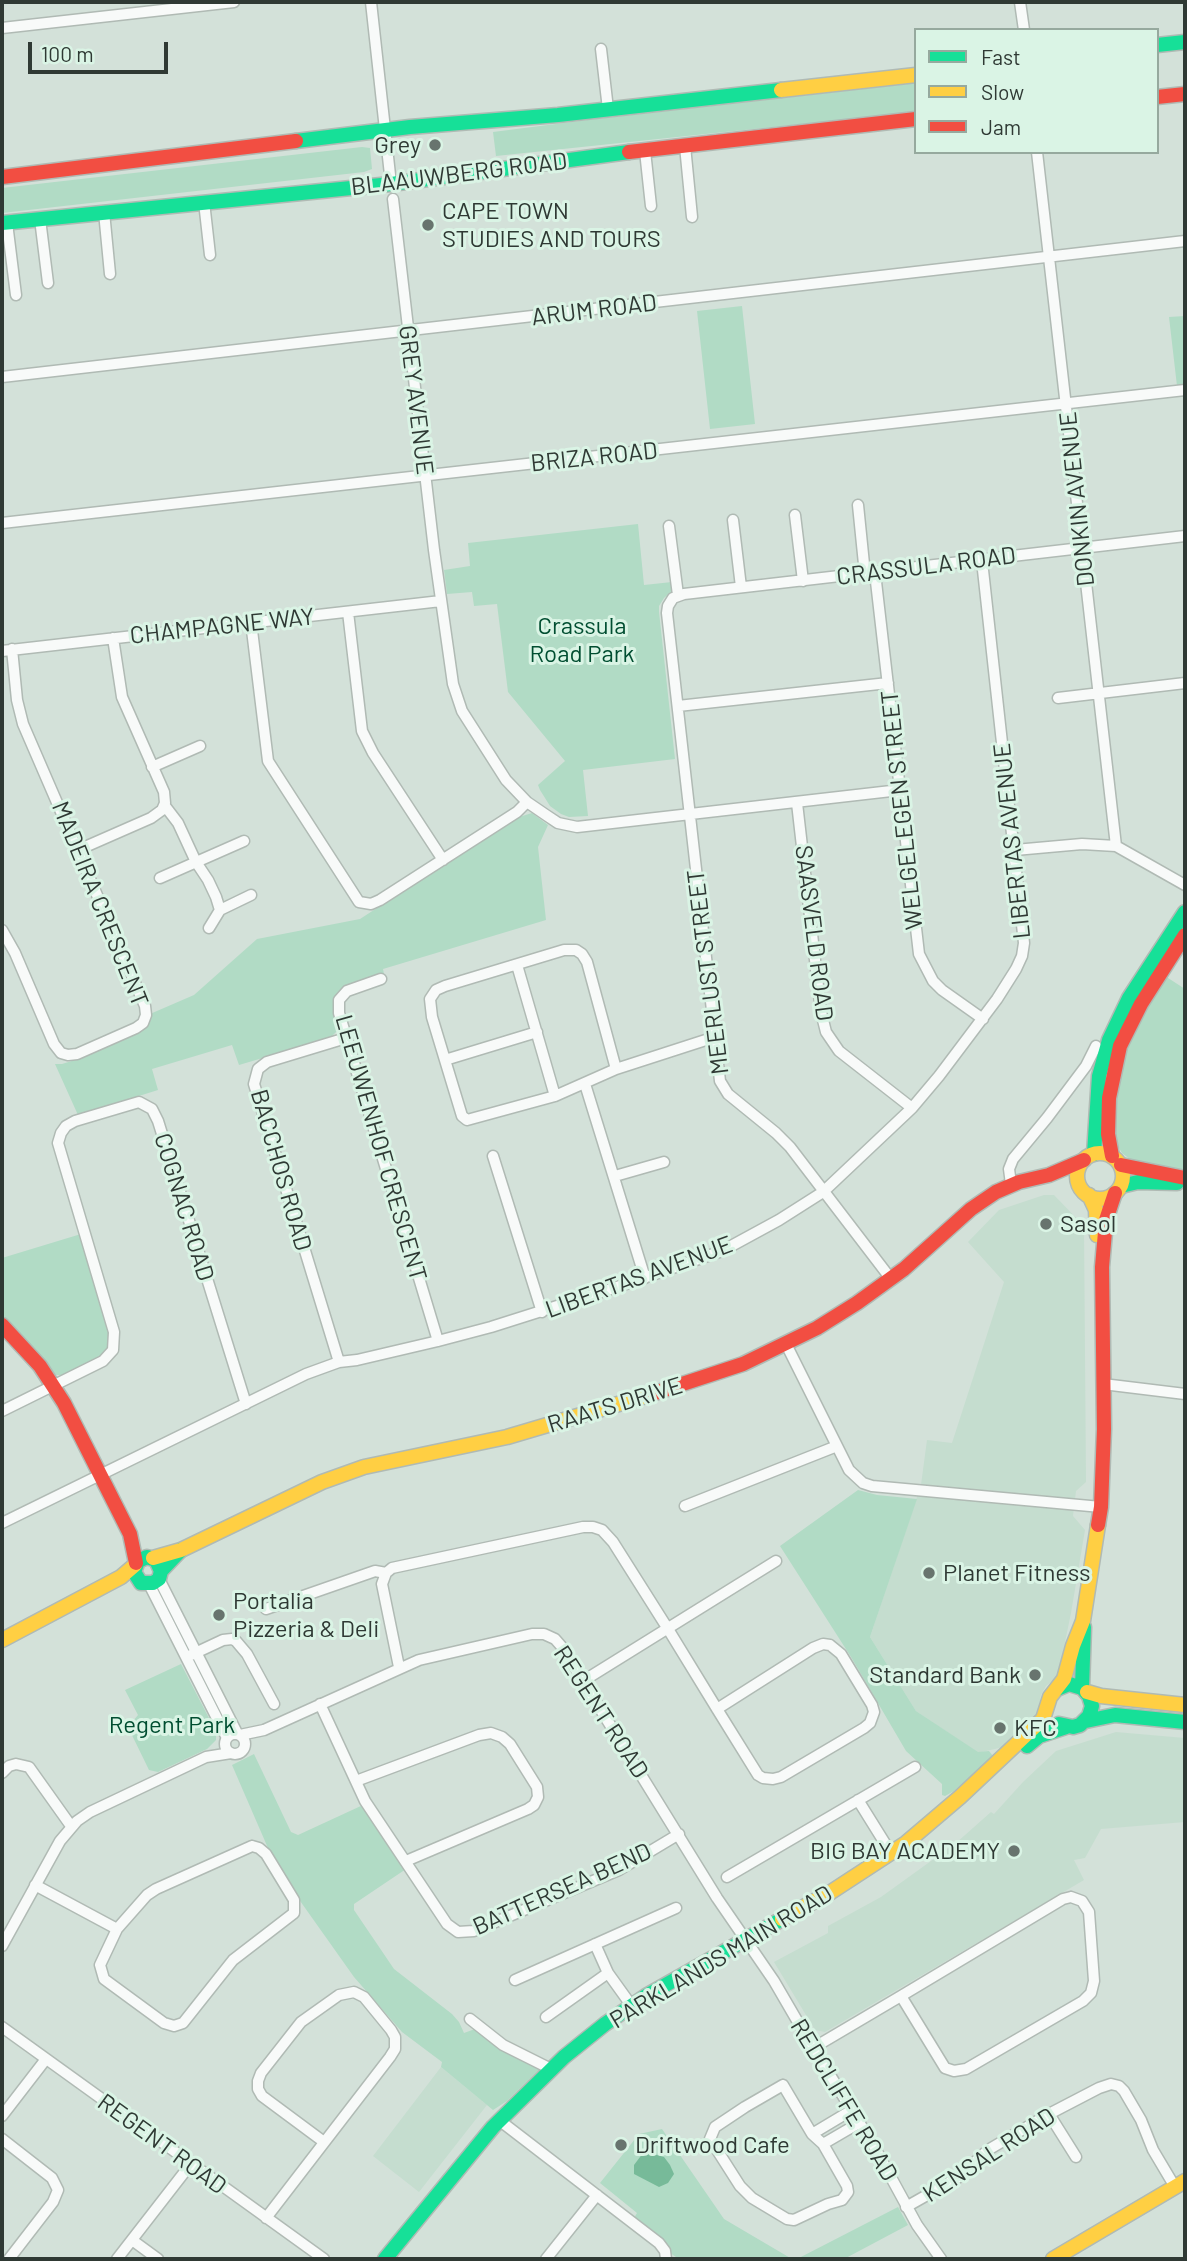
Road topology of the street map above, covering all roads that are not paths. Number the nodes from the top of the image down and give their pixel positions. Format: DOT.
graph roads {
  1 [pos="234,2"];
  2 [pos="371,2"];
  3 [pos="1020,2"];
  4 [pos="154,6"];
  5 [pos="2,28"];
  6 [pos="1024,28"];
  7 [pos="1185,42"];
  8 [pos="1159,45"];
  9 [pos="601,49"];
  10 [pos="914,75"];
  11 [pos="1185,94"];
  12 [pos="1159,97"];
  13 [pos="608,109"];
  14 [pos="914,119"];
  15 [pos="385,130"];
  16 [pos="685,146"];
  17 [pos="645,151"];
  18 [pos="1037,154"];
  19 [pos="2,177"];
  20 [pos="392,192"];
  21 [pos="204,202"];
  22 [pos="651,206"];
  23 [pos="104,212"];
  24 [pos="692,217"];
  25 [pos="40,219"];
  26 [pos="4,223"];
  27 [pos="1185,241"];
  28 [pos="210,255"];
  29 [pos="1048,257"];
  30 [pos="110,274"];
  31 [pos="48,283"];
  32 [pos="16,295"];
  33 [pos="407,332"];
  34 [pos="2,377"];
  35 [pos="1185,390"];
  36 [pos="1066,404"];
  37 [pos="426,475"];
  38 [pos="858,505"];
  39 [pos="795,514"];
  40 [pos="733,520"];
  41 [pos="2,523"];
  42 [pos="669,526"];
  43 [pos="1185,536"];
  44 [pos="1083,547"];
  45 [pos="982,561"];
  46 [pos="870,573"];
  47 [pos="803,581"];
  48 [pos="741,587"];
  49 [pos="674,598"];
  50 [pos="441,601"];
  51 [pos="348,612"];
  52 [pos="251,622"];
  53 [pos="113,638"];
  54 [pos="7,650"];
  55 [pos="888,683"];
  56 [pos="1185,683"];
  57 [pos="1098,693"];
  58 [pos="1058,698"];
  59 [pos="677,706"];
  60 [pos="200,746"];
  61 [pos="152,767"];
  62 [pos="900,790"];
  63 [pos="527,802"];
  64 [pos="797,803"];
  65 [pos="167,808"];
  66 [pos="690,814"];
  67 [pos="244,841"];
  68 [pos="1115,846"];
  69 [pos="78,850"];
  70 [pos="1015,850"];
  71 [pos="443,859"];
  72 [pos="195,862"];
  73 [pos="160,878"];
  74 [pos="1185,885"];
  75 [pos="251,895"];
  76 [pos="220,911"];
  77 [pos="1185,912"];
  78 [pos="209,928"];
  79 [pos="1185,935"];
  80 [pos="3,937"];
  81 [pos="517,965"];
  82 [pos="381,979"];
  83 [pos="983,1019"];
  84 [pos="537,1032"];
  85 [pos="715,1037"];
  86 [pos="346,1038"];
  87 [pos="1096,1046"];
  88 [pos="445,1060"];
  89 [pos="616,1069"];
  90 [pos="585,1084"];
  91 [pos="555,1096"];
  92 [pos="912,1108"];
  93 [pos="494,1156"];
  94 [pos="1089,1157"];
  95 [pos="1116,1161"];
  96 [pos="664,1162"];
  97 [pos="1049,1175"];
  98 [pos="615,1176"];
  99 [pos="1185,1180"];
  100 [pos="1012,1184"];
  101 [pos="1118,1189"];
  102 [pos="823,1192"];
  103 [pos="1085,1192"];
  104 [pos="1102,1267"];
  105 [pos="645,1278"];
  106 [pos="891,1279"];
  107 [pos="542,1312"];
  108 [pos="2,1325"];
  109 [pos="438,1341"];
  110 [pos="786,1344"];
  111 [pos="338,1362"];
  112 [pos="1103,1384"];
  113 [pos="54,1386"];
  114 [pos="1185,1394"];
  115 [pos="246,1404"];
  116 [pos="2,1411"];
  117 [pos="837,1446"];
  118 [pos="102,1475"];
  119 [pos="685,1506"];
  120 [pos="1101,1507"];
  121 [pos="2,1523"];
  122 [pos="181,1550"];
  123 [pos="144,1561"];
  124 [pos="776,1562"];
  125 [pos="386,1573"];
  126 [pos="153,1579"];
  127 [pos="63,1609"];
  128 [pos="266,1609"];
  129 [pos="1083,1623"];
  130 [pos="668,1629"];
  131 [pos="2,1640"];
  132 [pos="191,1655"];
  133 [pos="399,1667"];
  134 [pos="583,1681"];
  135 [pos="1057,1689"];
  136 [pos="1084,1690"];
  137 [pos="274,1704"];
  138 [pos="320,1704"];
  139 [pos="1185,1705"];
  140 [pos="717,1709"];
  141 [pos="1048,1709"];
  142 [pos="1086,1721"];
  143 [pos="1185,1722"];
  144 [pos="1066,1727"];
  145 [pos="264,1730"];
  146 [pos="232,1737"];
  147 [pos="245,1747"];
  148 [pos="231,1753"];
  149 [pos="206,1757"];
  150 [pos="915,1767"];
  151 [pos="2,1773"];
  152 [pos="356,1781"];
  153 [pos="960,1797"];
  154 [pos="859,1800"];
  155 [pos="71,1826"];
  156 [pos="679,1834"];
  157 [pos="891,1853"];
  158 [pos="406,1861"];
  159 [pos="727,1877"];
  160 [pos="35,1885"];
  161 [pos="676,1908"];
  162 [pos="117,1929"];
  163 [pos="4,1938"];
  164 [pos="746,1940"];
  165 [pos="595,1944"];
  166 [pos="608,1973"];
  167 [pos="515,1980"];
  168 [pos="901,1996"];
  169 [pos="631,2005"];
  170 [pos="546,2017"];
  171 [pos="470,2019"];
  172 [pos="2,2027"];
  173 [pos="813,2048"];
  174 [pos="46,2059"];
  175 [pos="551,2069"];
  176 [pos="852,2110"];
  177 [pos="1049,2114"];
  178 [pos="2,2116"];
  179 [pos="499,2120"];
  180 [pos="859,2123"];
  181 [pos="812,2134"];
  182 [pos="2,2139"];
  183 [pos="324,2142"];
  184 [pos="822,2144"];
  185 [pos="1076,2157"];
  186 [pos="190,2165"];
  187 [pos="1180,2184"];
  188 [pos="597,2195"];
  189 [pos="906,2207"];
  190 [pos="265,2218"];
  191 [pos="132,2240"];
  192 [pos="9,2259"];
  193 [pos="117,2259"];
  194 [pos="159,2259"];
  195 [pos="324,2259"];
  196 [pos="385,2259"];
  197 [pos="546,2259"];
  198 [pos="666,2259"];
  199 [pos="941,2259"];
  200 [pos="1053,2259"];
  1 -- 4 [label="street"];
  2 -- 15 [label="street, GREY AVENUE"];
  3 -- 6 [label="street"];
  4 -- 5 [label="street"];
  7 -- 8 [label="street"];
  9 -- 13 [label="street"];
  10 -- 13 [label="street, BLAAUWBERG ROAD"];
  11 -- 12 [label="street"];
  13 -- 15 [label="street, BLAAUWBERG ROAD"];
  14 -- 16 [label="street, BLAAUWBERG ROAD"];
  15 -- 19 [label="street, BLAAUWBERG ROAD"];
  15 -- 20 [label="street, GREY AVENUE"];
  16 -- 17 [label="street, BLAAUWBERG ROAD"];
  16 -- 24 [label="street"];
  17 -- 20 [label="street, BLAAUWBERG ROAD"];
  17 -- 22 [label="street"];
  18 -- 29 [label="street, DONKIN AVENUE"];
  20 -- 21 [label="street, BLAAUWBERG ROAD"];
  20 -- 33 [label="street, GREY AVENUE"];
  21 -- 23 [label="street, BLAAUWBERG ROAD"];
  21 -- 28 [label="street"];
  23 -- 25 [label="street, BLAAUWBERG ROAD"];
  23 -- 30 [label="street"];
  25 -- 26 [label="street, BLAAUWBERG ROAD"];
  25 -- 31 [label="street"];
  26 -- 32 [label="street"];
  27 -- 29 [label="street, ARUM ROAD"];
  29 -- 33 [label="street, ARUM ROAD"];
  29 -- 36 [label="street, DONKIN AVENUE"];
  33 -- 34 [label="street, ARUM ROAD"];
  33 -- 37 [label="street, GREY AVENUE"];
  35 -- 36 [label="street, BRIZA ROAD"];
  36 -- 37 [label="street, BRIZA ROAD"];
  36 -- 44 [label="street, DONKIN AVENUE"];
  37 -- 41 [label="street, BRIZA ROAD"];
  37 -- 50 [label="street, GREY AVENUE"];
  38 -- 46 [label="street, WELGELEGEN STREET"];
  39 -- 47 [label="street"];
  40 -- 48 [label="street"];
  42 -- 49 [label="street, MEERLUST STREET"];
  43 -- 44 [label="street, CRASSULA ROAD"];
  44 -- 45 [label="street, CRASSULA ROAD"];
  44 -- 57 [label="street, DONKIN AVENUE"];
  45 -- 46 [label="street, CRASSULA ROAD"];
  45 -- 70 [label="street, LIBERTAS AVENUE"];
  46 -- 47 [label="street, CRASSULA ROAD"];
  46 -- 55 [label="street, WELGELEGEN STREET"];
  47 -- 48 [label="street, CRASSULA ROAD"];
  48 -- 49 [label="street, CRASSULA ROAD"];
  49 -- 59 [label="street, MEERLUST STREET"];
  50 -- 51 [label="street, CHAMPAGNE WAY"];
  50 -- 63 [label="street, GREY AVENUE"];
  51 -- 52 [label="street, CHAMPAGNE WAY"];
  51 -- 71 [label="street"];
  52 -- 53 [label="street, CHAMPAGNE WAY"];
  52 -- 71 [label="street"];
  53 -- 54 [label="street, CHAMPAGNE WAY"];
  53 -- 61 [label="street"];
  54 -- 69 [label="street, MADEIRA CRESCENT"];
  55 -- 59 [label="street"];
  55 -- 62 [label="street, WELGELEGEN STREET"];
  56 -- 57 [label="street"];
  57 -- 58 [label="street"];
  57 -- 68 [label="street, DONKIN AVENUE"];
  59 -- 66 [label="street, MEERLUST STREET"];
  60 -- 61 [label="street"];
  61 -- 65 [label="street"];
  62 -- 64 [label="street, GREY AVENUE"];
  62 -- 83 [label="street, WELGELEGEN STREET"];
  63 -- 66 [label="street, GREY AVENUE"];
  63 -- 71 [label="street"];
  64 -- 66 [label="street, GREY AVENUE"];
  64 -- 92 [label="street, SAASVELD ROAD"];
  65 -- 69 [label="street"];
  65 -- 72 [label="street"];
  66 -- 85 [label="street, MEERLUST STREET"];
  67 -- 72 [label="street"];
  68 -- 70 [label="street"];
  68 -- 74 [label="street"];
  69 -- 80 [label="street, MADEIRA CRESCENT"];
  70 -- 83 [label="street, LIBERTAS AVENUE"];
  72 -- 73 [label="street"];
  72 -- 76 [label="street"];
  75 -- 76 [label="street"];
  76 -- 78 [label="street"];
  77 -- 94 [label="street"];
  79 -- 95 [label="street"];
  81 -- 84 [label="street"];
  81 -- 88 [label="street"];
  81 -- 89 [label="street"];
  82 -- 86 [label="street, LEEUWENHOF CRESCENT"];
  83 -- 92 [label="street, LIBERTAS AVENUE"];
  84 -- 88 [label="street"];
  84 -- 91 [label="street"];
  85 -- 89 [label="street"];
  85 -- 102 [label="street, MEERLUST STREET"];
  86 -- 109 [label="street, LEEUWENHOF CRESCENT"];
  86 -- 111 [label="street, BACCHOS ROAD"];
  87 -- 100 [label="street"];
  88 -- 91 [label="street"];
  89 -- 90 [label="street"];
  90 -- 91 [label="street"];
  90 -- 98 [label="street"];
  92 -- 102 [label="street, LIBERTAS AVENUE"];
  93 -- 107 [label="street"];
  94 -- 95 [label="street"];
  94 -- 97 [label="street, RAATS DRIVE"];
  94 -- 103 [label="street"];
  95 -- 99 [label="street"];
  95 -- 101 [label="street"];
  96 -- 98 [label="street"];
  97 -- 100 [label="street, RAATS DRIVE"];
  97 -- 103 [label="street"];
  98 -- 105 [label="street"];
  99 -- 101 [label="street"];
  100 -- 106 [label="street, RAATS DRIVE"];
  101 -- 103 [label="street"];
  101 -- 104 [label="street"];
  102 -- 105 [label="street, LIBERTAS AVENUE"];
  102 -- 106 [label="street, MEERLUST STREET"];
  103 -- 104 [label="street"];
  104 -- 112 [label="street"];
  105 -- 107 [label="street, LIBERTAS AVENUE"];
  106 -- 110 [label="street, RAATS DRIVE"];
  107 -- 109 [label="street, LIBERTAS AVENUE"];
  108 -- 113 [label="street"];
  109 -- 111 [label="street, LIBERTAS AVENUE"];
  110 -- 117 [label="street"];
  110 -- 122 [label="street, RAATS DRIVE"];
  111 -- 115 [label="street, LIBERTAS AVENUE"];
  112 -- 114 [label="street"];
  112 -- 120 [label="street"];
  113 -- 115 [label="street, COGNAC ROAD"];
  113 -- 116 [label="street"];
  113 -- 118 [label="street"];
  115 -- 118 [label="street, LIBERTAS AVENUE"];
  117 -- 119 [label="street"];
  117 -- 120 [label="street"];
  118 -- 121 [label="street, LIBERTAS AVENUE"];
  118 -- 123 [label="street"];
  120 -- 129 [label="street"];
  122 -- 123 [label="street, RAATS DRIVE"];
  122 -- 126 [label="street, RAATS DRIVE"];
  123 -- 126 [label="street"];
  123 -- 126 [label="street"];
  123 -- 127 [label="street, RAATS DRIVE"];
  124 -- 130 [label="street"];
  125 -- 128 [label="street"];
  125 -- 130 [label="street"];
  125 -- 133 [label="street"];
  126 -- 127 [label="street, RAATS DRIVE"];
  126 -- 132 [label="street"];
  127 -- 131 [label="street, RAATS DRIVE"];
  129 -- 135 [label="street"];
  129 -- 136 [label="street"];
  130 -- 134 [label="street"];
  130 -- 140 [label="street"];
  132 -- 137 [label="street"];
  132 -- 146 [label="street"];
  133 -- 134 [label="street, REGENT ROAD"];
  133 -- 138 [label="street, REGENT ROAD"];
  134 -- 156 [label="street, REGENT ROAD"];
  135 -- 136 [label="street"];
  135 -- 141 [label="street"];
  136 -- 139 [label="street"];
  136 -- 142 [label="street"];
  138 -- 145 [label="street, REGENT ROAD"];
  138 -- 152 [label="street, BATTERSEA BEND"];
  140 -- 140 [label="street"];
  141 -- 144 [label="street"];
  141 -- 153 [label="street, PARKLANDS MAIN ROAD"];
  142 -- 143 [label="street"];
  142 -- 144 [label="street"];
  144 -- 153 [label="street, PARKLANDS MAIN ROAD"];
  145 -- 146 [label="street, REGENT ROAD"];
  145 -- 147 [label="street, REGENT ROAD"];
  146 -- 147 [label="street"];
  146 -- 148 [label="street"];
  146 -- 149 [label="street, REGENT ROAD"];
  147 -- 148 [label="street"];
  148 -- 149 [label="street, REGENT ROAD"];
  149 -- 155 [label="street, REGENT ROAD"];
  150 -- 154 [label="street"];
  151 -- 155 [label="street"];
  152 -- 158 [label="street, BATTERSEA BEND"];
  152 -- 158 [label="street"];
  153 -- 157 [label="street, PARKLANDS MAIN ROAD"];
  154 -- 157 [label="street"];
  154 -- 159 [label="street"];
  155 -- 160 [label="street, REGENT ROAD"];
  156 -- 158 [label="street, BATTERSEA BEND"];
  156 -- 164 [label="street, REGENT ROAD"];
  157 -- 164 [label="street, PARKLANDS MAIN ROAD"];
  160 -- 162 [label="street"];
  160 -- 163 [label="street, REGENT ROAD"];
  161 -- 165 [label="street"];
  162 -- 162 [label="street"];
  164 -- 169 [label="street, PARKLANDS MAIN ROAD"];
  164 -- 173 [label="street, REDCLIFFE ROAD"];
  165 -- 166 [label="street"];
  165 -- 167 [label="street"];
  166 -- 169 [label="street"];
  166 -- 170 [label="street"];
  168 -- 168 [label="street"];
  168 -- 173 [label="street"];
  169 -- 175 [label="street, PARKLANDS MAIN ROAD"];
  171 -- 175 [label="street"];
  172 -- 174 [label="street, REGENT ROAD"];
  173 -- 176 [label="street, REDCLIFFE ROAD"];
  174 -- 178 [label="street"];
  174 -- 186 [label="street, REGENT ROAD"];
  175 -- 179 [label="street, PARKLANDS MAIN ROAD"];
  176 -- 180 [label="street, REDCLIFFE ROAD"];
  176 -- 181 [label="street"];
  177 -- 185 [label="street"];
  177 -- 187 [label="street, KENSAL ROAD"];
  177 -- 189 [label="street, KENSAL ROAD"];
  179 -- 188 [label="street"];
  179 -- 196 [label="street, PARKLANDS MAIN ROAD"];
  180 -- 184 [label="street"];
  180 -- 189 [label="street, REDCLIFFE ROAD"];
  181 -- 184 [label="street"];
  181 -- 184 [label="street"];
  182 -- 192 [label="street"];
  183 -- 183 [label="street"];
  183 -- 190 [label="street"];
  186 -- 190 [label="street, REGENT ROAD"];
  186 -- 191 [label="street"];
  187 -- 200 [label="street"];
  188 -- 197 [label="street"];
  188 -- 198 [label="street"];
  189 -- 199 [label="street, REDCLIFFE ROAD"];
  190 -- 195 [label="street, REGENT ROAD"];
  191 -- 193 [label="street"];
  191 -- 194 [label="street"];
}
